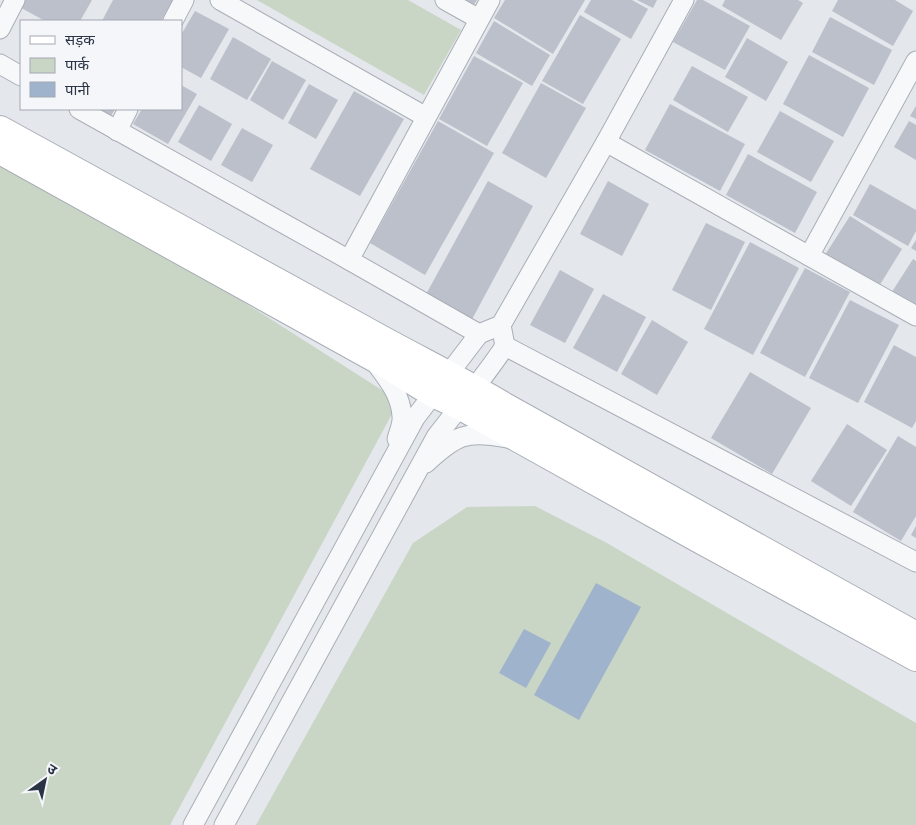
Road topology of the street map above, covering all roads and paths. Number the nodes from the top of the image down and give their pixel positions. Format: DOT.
graph roads {
  1 [pos="15,0"];
  2 [pos="184,0"];
  3 [pos="220,0"];
  4 [pos="445,0"];
  5 [pos="490,0"];
  6 [pos="684,0"];
  7 [pos="479,19"];
  8 [pos="174,20"];
  9 [pos="0,29"];
  10 [pos="916,61"];
  11 [pos="0,64"];
  12 [pos="20,75"];
  13 [pos="81,110"];
  14 [pos="127,110"];
  15 [pos="426,117"];
  16 [pos="0,129"];
  17 [pos="117,130"];
  18 [pos="606,142"];
  19 [pos="0,151"];
  20 [pos="809,256"];
  21 [pos="349,260"];
  22 [pos="916,316"];
  23 [pos="501,325"];
  24 [pos="479,334"];
  25 [pos="505,346"];
  26 [pos="371,358"];
  27 [pos="441,384"];
  28 [pos="467,397"];
  29 [pos="523,442"];
  30 [pos="392,460"];
  31 [pos="417,471"];
  32 [pos="916,562"];
  33 [pos="916,635"];
  34 [pos="916,658"];
  35 [pos="193,825"];
  36 [pos="224,825"];
  1 -- 9 [label="street"];
  2 -- 8 [label="street"];
  3 -- 15 [label="street"];
  4 -- 7 [label="street"];
  5 -- 7 [label="street"];
  6 -- 18 [label="street"];
  7 -- 15 [label="street"];
  10 -- 20 [label="street"];
  11 -- 12 [label="street"];
  13 -- 17 [label="street"];
  14 -- 17 [label="street"];
  15 -- 21 [label="street"];
  16 -- 27 [label="main road"];
  17 -- 21 [label="street"];
  18 -- 20 [label="street"];
  18 -- 23 [label="street"];
  19 -- 26 [label="main road"];
  20 -- 22 [label="street"];
  21 -- 24 [label="street"];
  23 -- 24 [label="street"];
  23 -- 25 [label="street"];
  24 -- 27 [label="street"];
  25 -- 28 [label="street"];
  25 -- 32 [label="street"];
  26 -- 27 [label="main road"];
  26 -- 30 [label="street"];
  27 -- 28 [label="main road"];
  27 -- 30 [label="street"];
  28 -- 29 [label="main road"];
  28 -- 31 [label="street"];
  28 -- 33 [label="main road"];
  29 -- 31 [label="street"];
  29 -- 34 [label="main road"];
  30 -- 35 [label="street"];
  31 -- 36 [label="street"];
}
